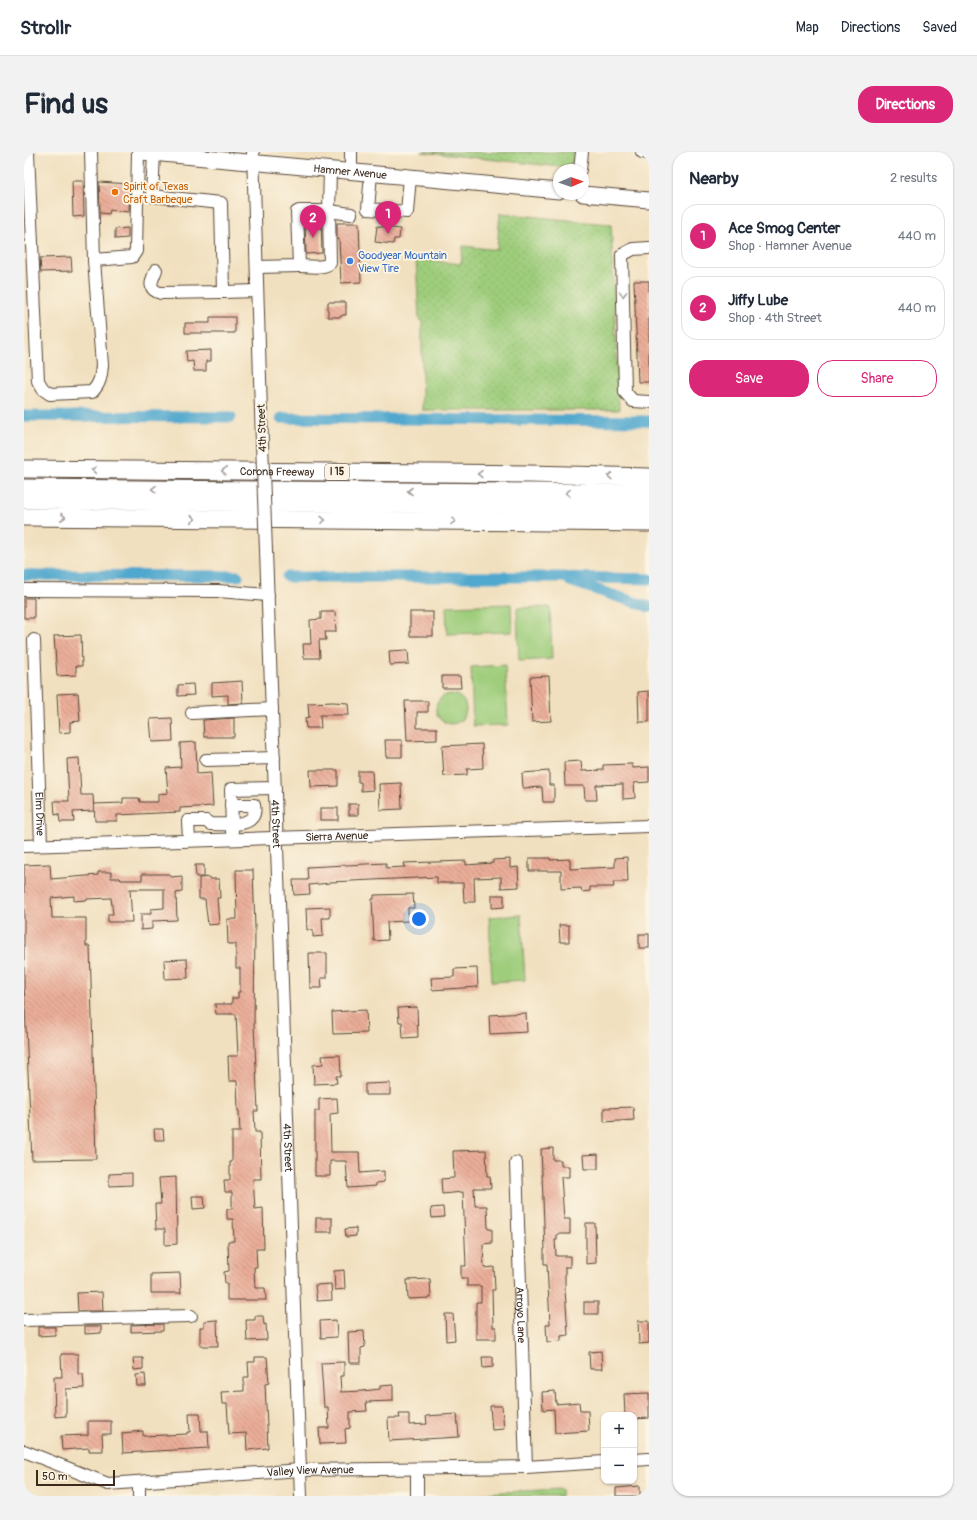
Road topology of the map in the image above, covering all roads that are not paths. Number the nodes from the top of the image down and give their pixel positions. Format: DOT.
graph roads {
  1 [pos="28,152"];
  2 [pos="91,152"];
  3 [pos="351,152"];
  4 [pos="582,152"];
  5 [pos="642,152"];
  6 [pos="152,153"];
  7 [pos="649,153"];
  8 [pos="253,157"];
  9 [pos="581,164"];
  10 [pos="330,170"];
  11 [pos="351,172"];
  12 [pos="371,174"];
  13 [pos="410,177"];
  14 [pos="553,191"];
  15 [pos="589,195"];
  16 [pos="649,200"];
  17 [pos="329,211"];
  18 [pos="351,214"];
  19 [pos="649,248"];
  20 [pos="94,260"];
  21 [pos="299,266"];
  22 [pos="256,267"];
  23 [pos="156,270"];
  24 [pos="257,291"];
  25 [pos="223,292"];
  26 [pos="649,402"];
  27 [pos="24,470"];
  28 [pos="649,477"];
  29 [pos="24,488"];
  30 [pos="649,493"];
  31 [pos="24,500"];
  32 [pos="649,507"];
  33 [pos="24,517"];
  34 [pos="649,523"];
  35 [pos="24,590"];
  36 [pos="268,593"];
  37 [pos="34,640"];
  38 [pos="272,709"];
  39 [pos="192,714"];
  40 [pos="274,758"];
  41 [pos="206,760"];
  42 [pos="275,788"];
  43 [pos="232,815"];
  44 [pos="649,826"];
  45 [pos="276,838"];
  46 [pos="233,839"];
  47 [pos="189,840"];
  48 [pos="41,845"];
  49 [pos="24,846"];
  50 [pos="516,1163"];
  51 [pos="191,1316"];
  52 [pos="24,1320"];
  53 [pos="24,1451"];
  54 [pos="649,1459"];
  55 [pos="637,1460"];
  56 [pos="601,1462"];
  57 [pos="526,1467"];
  58 [pos="417,1468"];
  59 [pos="300,1470"];
  60 [pos="139,1482"];
  61 [pos="139,1496"];
  62 [pos="301,1496"];
  63 [pos="417,1496"];
  1 -- 20 [label="street"];
  2 -- 20 [label="street"];
  3 -- 11 [label="street"];
  4 -- 9 [label="street"];
  5 -- 7 [label="street"];
  6 -- 8 [label="main road, Hamner Avenue"];
  6 -- 20 [label="street"];
  6 -- 25 [label="street"];
  8 -- 10 [label="main road, Hamner Avenue"];
  8 -- 22 [label="street, 4th Street"];
  10 -- 11 [label="main road, Hamner Avenue"];
  10 -- 17 [label="street"];
  11 -- 12 [label="main road, Hamner Avenue"];
  12 -- 13 [label="main road, Hamner Avenue"];
  12 -- 13 [label="street"];
  13 -- 14 [label="main road, Hamner Avenue"];
  15 -- 16 [label="main road"];
  17 -- 18 [label="street"];
  17 -- 21 [label="street"];
  17 -- 21 [label="street"];
  19 -- 26 [label="street, one-way"];
  21 -- 22 [label="street"];
  22 -- 24 [label="street, 4th Street"];
  23 -- 25 [label="street"];
  24 -- 25 [label="street"];
  24 -- 36 [label="street, 4th Street, bridge"];
  28 -- 27 [label="highway, Corona Freeway / I 15, one-way"];
  30 -- 29 [label="highway, one-way"];
  31 -- 32 [label="highway"];
  33 -- 34 [label="highway, one-way"];
  35 -- 36 [label="street"];
  36 -- 38 [label="street, 4th Street"];
  37 -- 48 [label="street, Elm Drive"];
  38 -- 39 [label="street"];
  38 -- 40 [label="street, 4th Street"];
  40 -- 41 [label="street"];
  40 -- 42 [label="street, 4th Street"];
  42 -- 43 [label="street"];
  42 -- 45 [label="street, 4th Street"];
  43 -- 46 [label="street"];
  43 -- 47 [label="street"];
  44 -- 45 [label="street, Sierra Avenue"];
  45 -- 46 [label="street, Sierra Avenue"];
  45 -- 59 [label="street, 4th Street"];
  46 -- 47 [label="street, Sierra Avenue"];
  47 -- 48 [label="street, Sierra Avenue"];
  48 -- 49 [label="street, Sierra Avenue"];
  50 -- 57 [label="street, Arroyo Lane"];
  51 -- 52 [label="street"];
  53 -- 60 [label="street, Valley View Avenue"];
  54 -- 55 [label="street"];
  56 -- 57 [label="street, Valley View Avenue"];
  57 -- 58 [label="street, Valley View Avenue"];
  58 -- 59 [label="street, Valley View Avenue"];
  58 -- 63 [label="street"];
  59 -- 60 [label="street, Valley View Avenue"];
  59 -- 62 [label="street, 4th Street"];
  60 -- 61 [label="street"];
}
